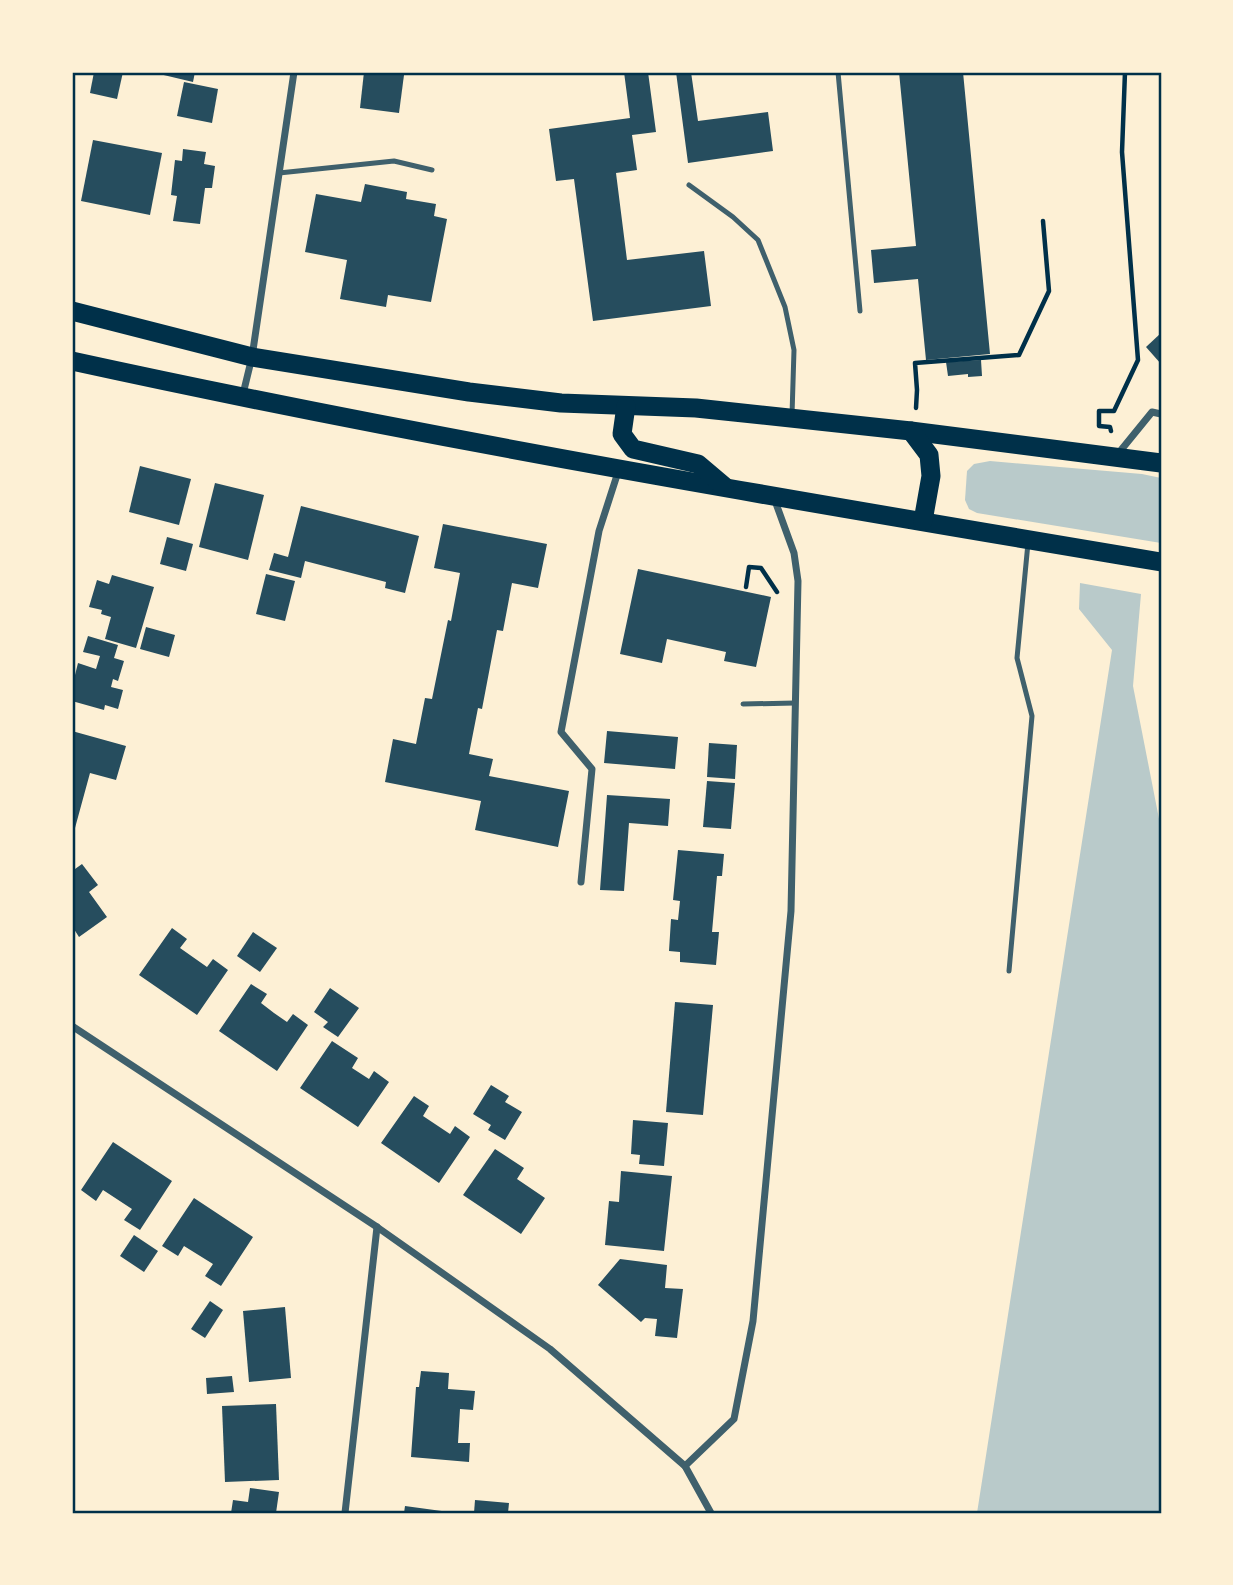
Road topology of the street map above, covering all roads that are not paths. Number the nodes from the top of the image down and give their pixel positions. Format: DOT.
graph roads {
  1 [pos="294,72"];
  2 [pos="838,72"];
  3 [pos="432,170"];
  4 [pos="279,173"];
  5 [pos="689,185"];
  6 [pos="72,311"];
  7 [pos="860,311"];
  8 [pos="252,357"];
  9 [pos="72,361"];
  10 [pos="242,398"];
  11 [pos="626,406"];
  12 [pos="1161,414"];
  13 [pos="792,418"];
  14 [pos="911,431"];
  15 [pos="1117,455"];
  16 [pos="1161,463"];
  17 [pos="619,469"];
  18 [pos="725,487"];
  19 [pos="774,495"];
  20 [pos="923,522"];
  21 [pos="1029,540"];
  22 [pos="1161,562"];
  23 [pos="795,703"];
  24 [pos="743,704"];
  25 [pos="581,882"];
  26 [pos="1009,971"];
  27 [pos="72,1026"];
  28 [pos="377,1227"];
  29 [pos="685,1466"];
  30 [pos="345,1513"];
  31 [pos="711,1513"];
  1 -- 4 [label="street"];
  2 -- 7 [label="lane"];
  3 -- 4 [label="lane"];
  4 -- 8 [label="street"];
  5 -- 13 [label="lane"];
  6 -- 8 [label="highway"];
  8 -- 10 [label="street"];
  8 -- 11 [label="highway"];
  9 -- 10 [label="highway"];
  10 -- 17 [label="highway"];
  11 -- 13 [label="highway"];
  11 -- 18 [label="highway"];
  12 -- 15 [label="street"];
  13 -- 14 [label="highway"];
  14 -- 15 [label="highway"];
  14 -- 20 [label="highway"];
  15 -- 16 [label="highway"];
  17 -- 18 [label="highway"];
  17 -- 25 [label="street"];
  18 -- 19 [label="highway"];
  19 -- 20 [label="highway"];
  19 -- 23 [label="street"];
  20 -- 21 [label="highway"];
  21 -- 22 [label="highway"];
  21 -- 26 [label="lane"];
  23 -- 24 [label="lane"];
  23 -- 29 [label="street"];
  27 -- 28 [label="street"];
  28 -- 29 [label="street"];
  28 -- 30 [label="street"];
  29 -- 31 [label="street"];
}
